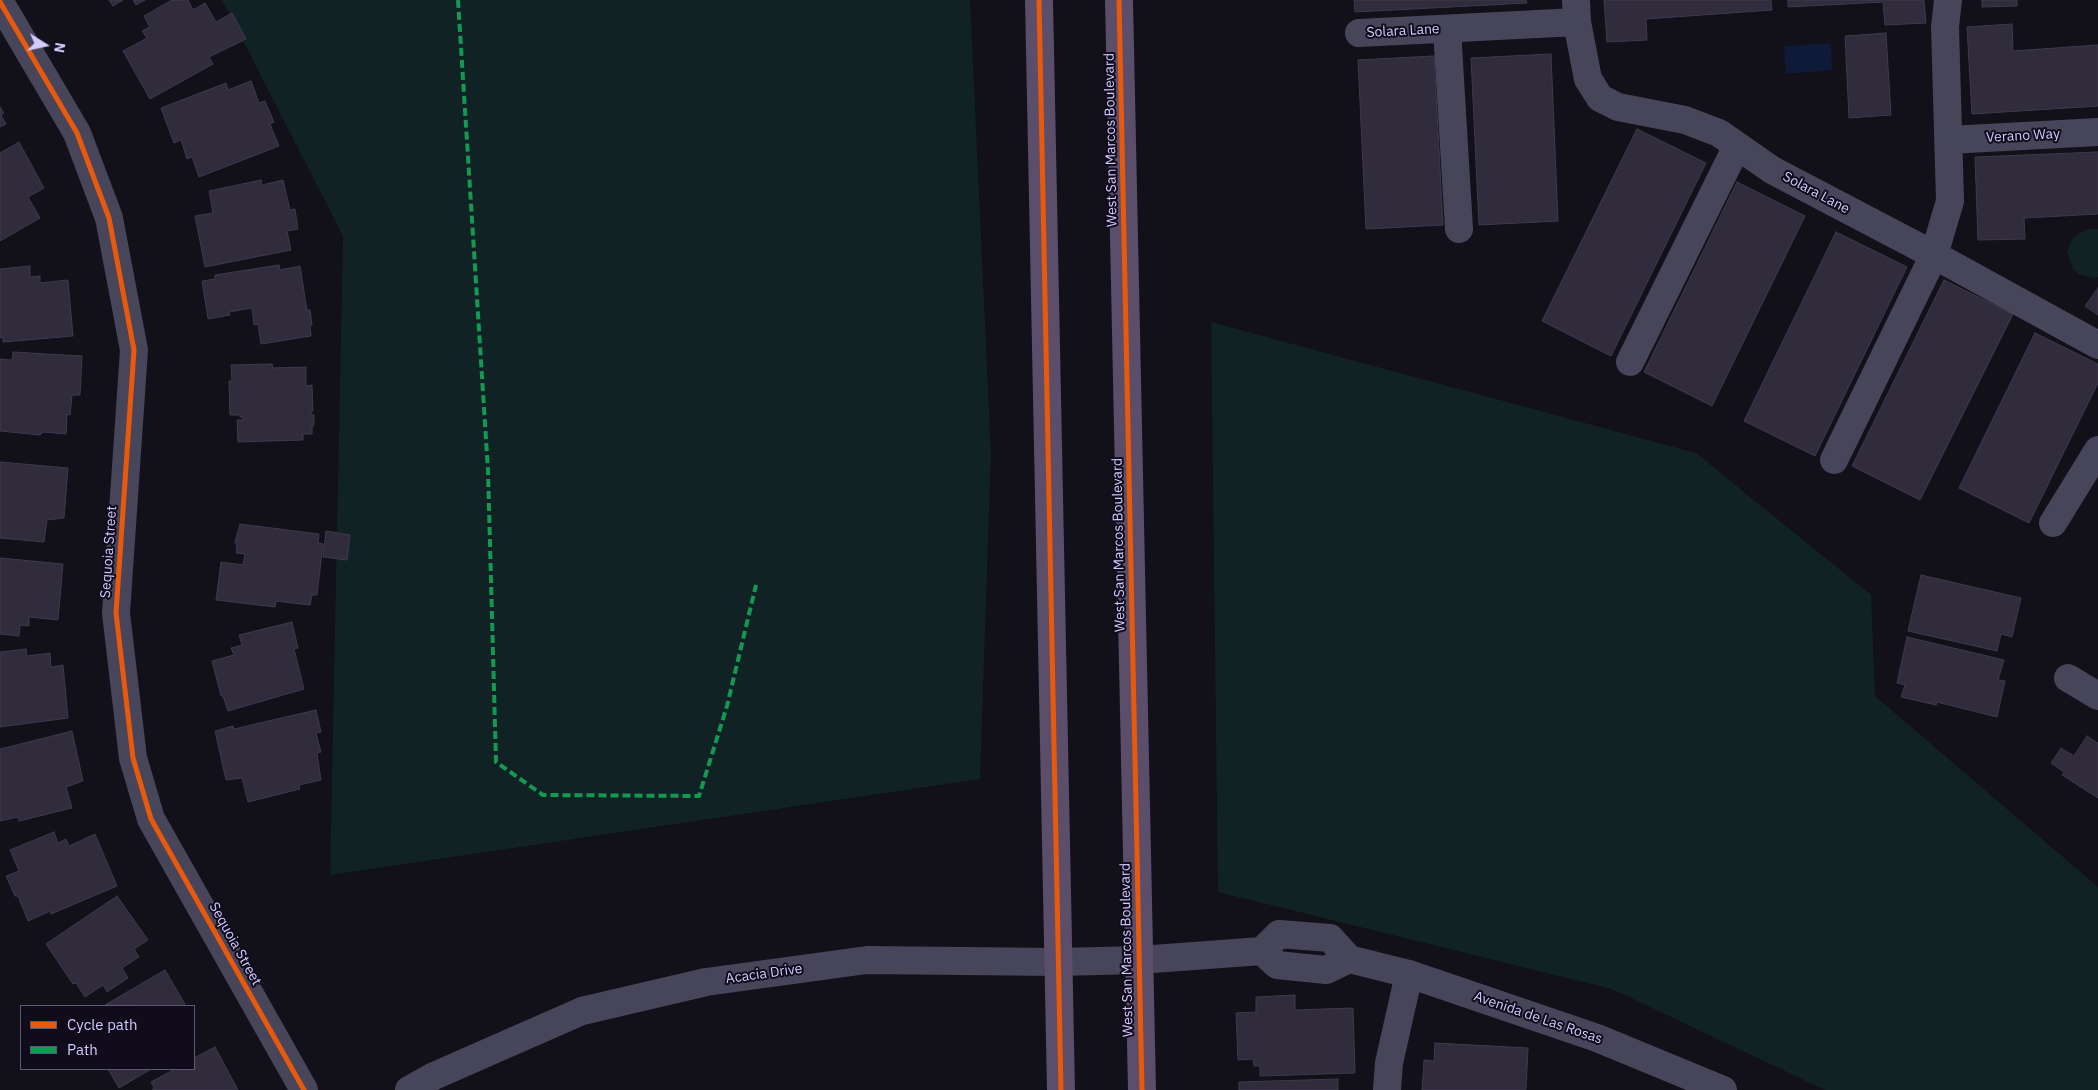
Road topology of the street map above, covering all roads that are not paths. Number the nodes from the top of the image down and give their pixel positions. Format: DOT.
graph roads {
  1 [pos="1039,0"];
  2 [pos="1119,0"];
  3 [pos="1948,0"];
  4 [pos="0,2"];
  5 [pos="1577,11"];
  6 [pos="1447,29"];
  7 [pos="1359,33"];
  8 [pos="2098,132"];
  9 [pos="1949,140"];
  10 [pos="1737,146"];
  11 [pos="1459,228"];
  12 [pos="1934,255"];
  13 [pos="2098,345"];
  14 [pos="1630,362"];
  15 [pos="2098,450"];
  16 [pos="1834,460"];
  17 [pos="2053,523"];
  18 [pos="2068,678"];
  19 [pos="2098,696"];
  20 [pos="1139,960"];
  21 [pos="1058,962"];
  22 [pos="1409,974"];
  23 [pos="304,1090"];
  24 [pos="409,1090"];
  25 [pos="1061,1090"];
  26 [pos="1142,1090"];
  27 [pos="1387,1090"];
  28 [pos="1723,1090"];
  1 -- 21 [label="main road"];
  2 -- 20 [label="main road, West San Marcos Boulevard"];
  3 -- 9 [label="street"];
  4 -- 23 [label="street, Sequoia Street"];
  5 -- 6 [label="street, Solara Lane"];
  5 -- 10 [label="street, Solara Lane"];
  6 -- 7 [label="street, Solara Lane"];
  6 -- 11 [label="street, Solara Lane"];
  8 -- 9 [label="street, Verano Way"];
  9 -- 12 [label="street"];
  10 -- 12 [label="street, Solara Lane"];
  10 -- 14 [label="street"];
  12 -- 13 [label="street, Solara Lane"];
  12 -- 16 [label="street"];
  15 -- 17 [label="street"];
  18 -- 19 [label="street"];
  20 -- 21 [label="street, Acacia Drive"];
  20 -- 22 [label="street, Avenida de Las Rosas"];
  20 -- 26 [label="main road, West San Marcos Boulevard"];
  21 -- 24 [label="street, Acacia Drive"];
  21 -- 25 [label="main road"];
  22 -- 27 [label="street"];
  22 -- 28 [label="street, Avenida de Las Rosas"];
}
